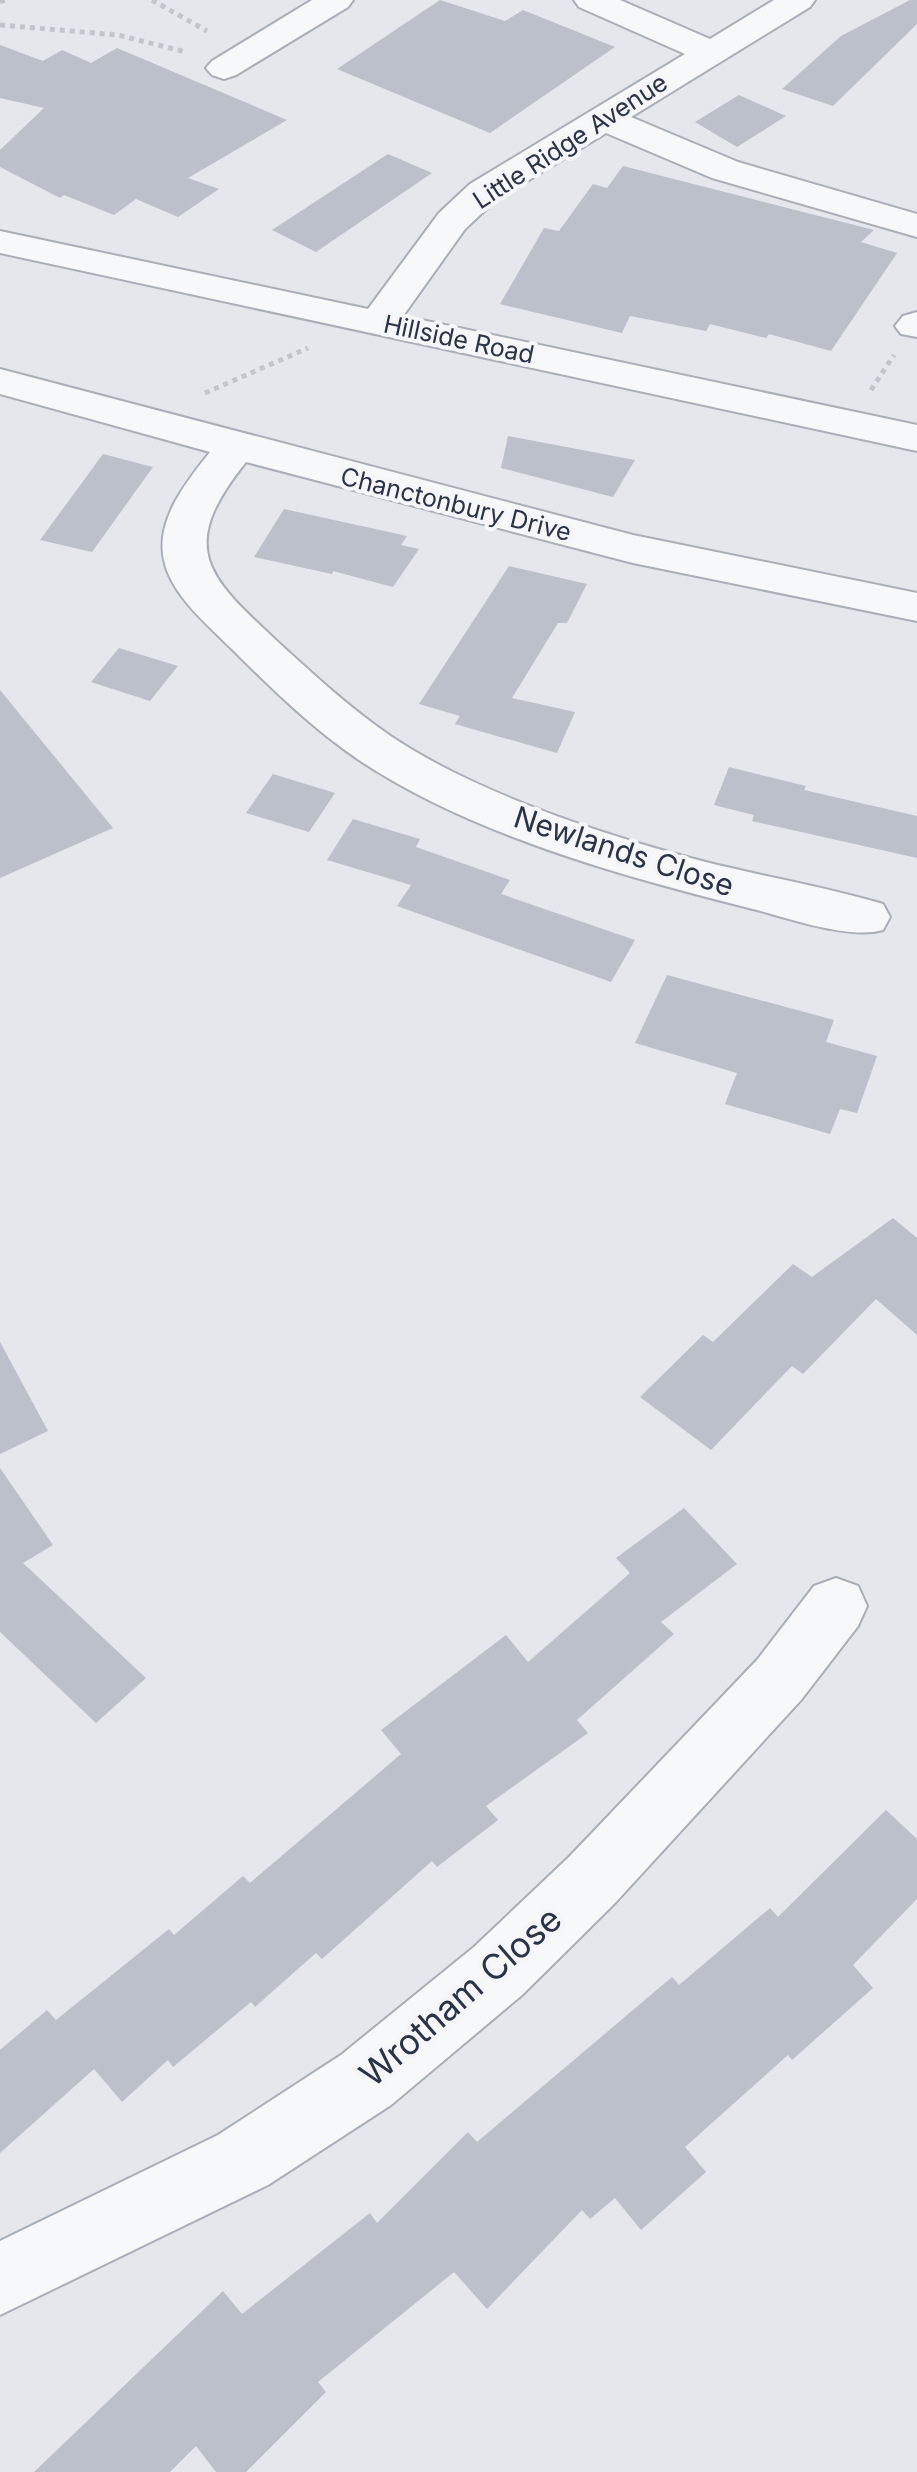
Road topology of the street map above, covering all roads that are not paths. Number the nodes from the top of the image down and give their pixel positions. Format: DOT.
graph roads {
  1 [pos="336,0"];
  2 [pos="591,0"];
  3 [pos="798,0"];
  4 [pos="712,52"];
  5 [pos="239,59"];
  6 [pos="602,118"];
  7 [pos="917,226"];
  8 [pos="0,242"];
  9 [pos="379,322"];
  10 [pos="0,381"];
  11 [pos="917,438"];
  12 [pos="237,446"];
  13 [pos="917,608"];
  14 [pos="865,918"];
  15 [pos="836,1606"];
  16 [pos="0,2279"];
  1 -- 5 [label="street"];
  2 -- 4 [label="street"];
  3 -- 4 [label="street, Little Ridge Avenue"];
  4 -- 6 [label="street, Little Ridge Avenue"];
  6 -- 7 [label="street"];
  6 -- 9 [label="street, Little Ridge Avenue"];
  8 -- 9 [label="street, Hillside Road"];
  9 -- 11 [label="street, Hillside Road"];
  10 -- 12 [label="street, Chanctonbury Drive"];
  12 -- 13 [label="street, Chanctonbury Drive"];
  12 -- 14 [label="street, Newlands Close"];
  15 -- 16 [label="street, Wrotham Close"];
}
